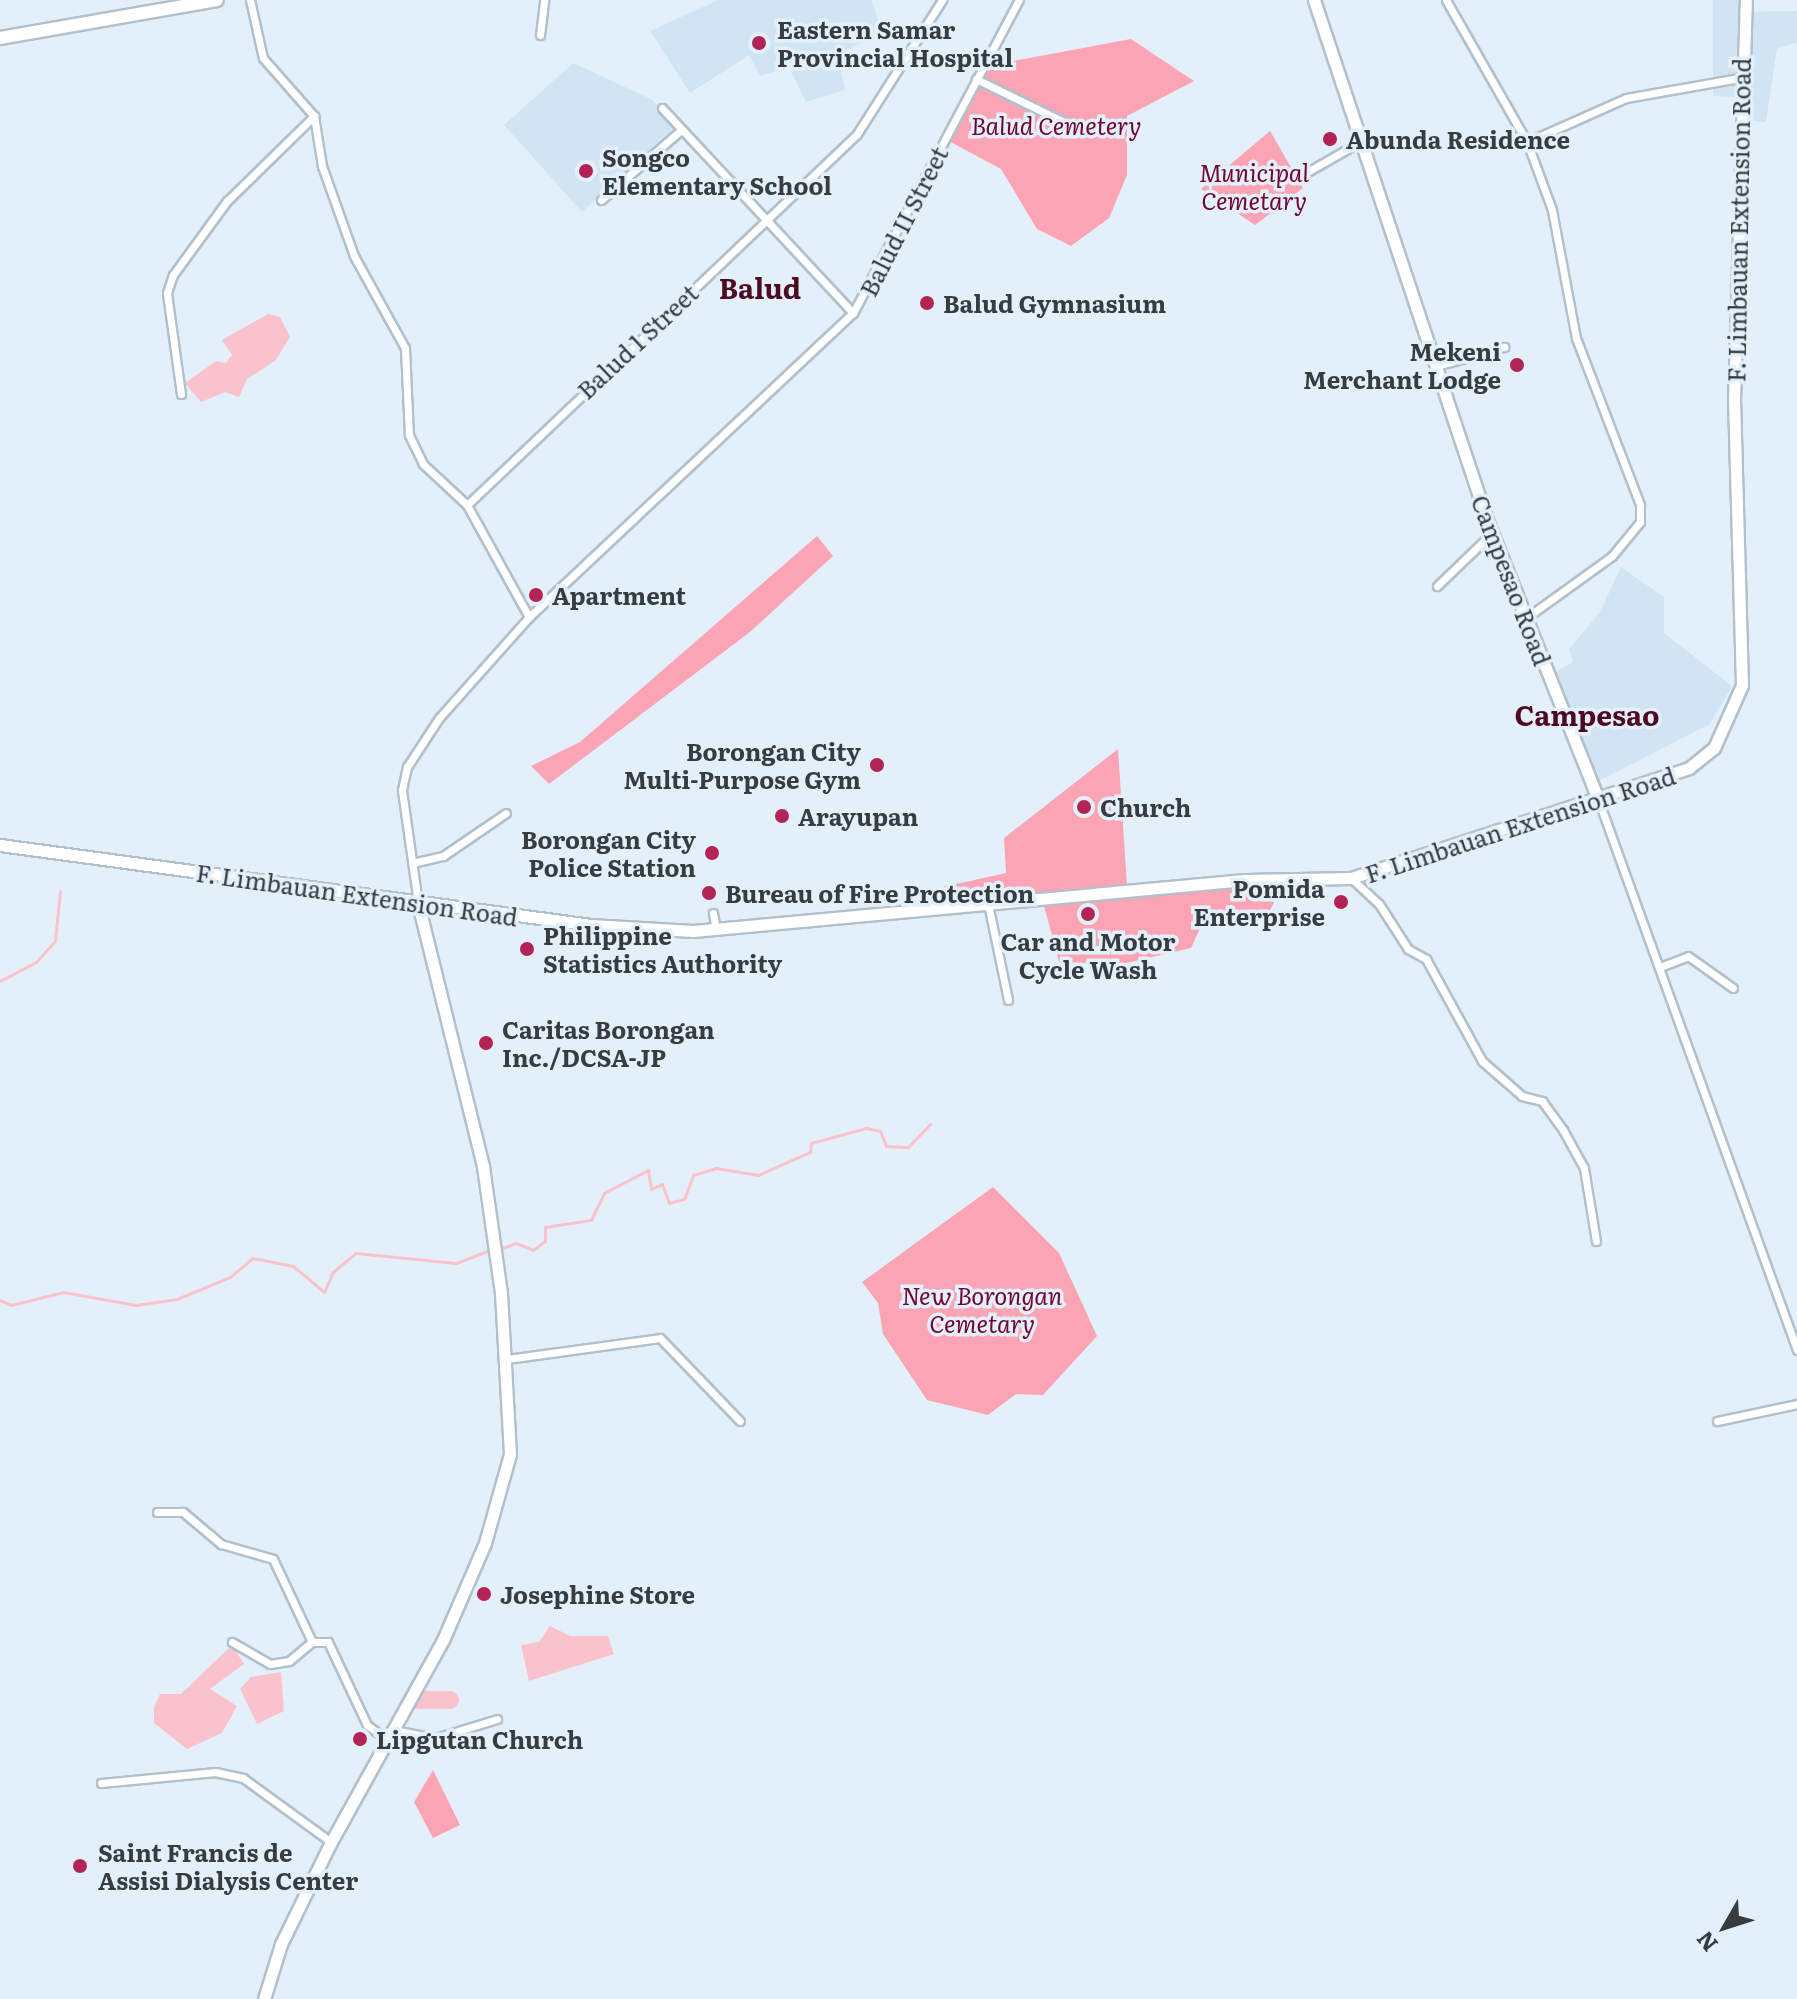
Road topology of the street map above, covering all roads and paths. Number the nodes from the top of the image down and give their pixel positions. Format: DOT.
graph roads {
  1 [pos="217,0"];
  2 [pos="250,0"];
  3 [pos="544,0"];
  4 [pos="942,0"];
  5 [pos="1019,0"];
  6 [pos="1314,0"];
  7 [pos="1446,0"];
  8 [pos="1746,1"];
  9 [pos="540,35"];
  10 [pos="0,38"];
  11 [pos="1739,78"];
  12 [pos="976,79"];
  13 [pos="662,108"];
  14 [pos="314,116"];
  15 [pos="1074,127"];
  16 [pos="681,130"];
  17 [pos="1363,140"];
  18 [pos="1527,142"];
  19 [pos="1302,175"];
  20 [pos="601,200"];
  21 [pos="768,221"];
  22 [pos="853,313"];
  23 [pos="1504,347"];
  24 [pos="1437,366"];
  25 [pos="181,394"];
  26 [pos="467,505"];
  27 [pos="1492,533"];
  28 [pos="1437,586"];
  29 [pos="529,617"];
  30 [pos="1526,618"];
  31 [pos="1598,799"];
  32 [pos="506,813"];
  33 [pos="0,845"];
  34 [pos="412,863"];
  35 [pos="1351,878"];
  36 [pos="418,903"];
  37 [pos="988,904"];
  38 [pos="713,913"];
  39 [pos="716,930"];
  40 [pos="1660,967"];
  41 [pos="1733,988"];
  42 [pos="1008,1000"];
  43 [pos="1596,1241"];
  44 [pos="1797,1350"];
  45 [pos="507,1359"];
  46 [pos="1797,1404"];
  47 [pos="740,1421"];
  48 [pos="1717,1421"];
  49 [pos="157,1512"];
  50 [pos="232,1642"];
  51 [pos="312,1642"];
  52 [pos="497,1719"];
  53 [pos="388,1734"];
  54 [pos="101,1783"];
  55 [pos="331,1842"];
  56 [pos="264,1999"];
  1 -- 10 [label="main road"];
  2 -- 14 [label="street"];
  3 -- 9 [label="street"];
  4 -- 21 [label="street, Balud 1 Street"];
  5 -- 12 [label="street, Balud II Street"];
  6 -- 17 [label="street, Campesao Road"];
  7 -- 18 [label="street"];
  8 -- 11 [label="street, F. Limbauan Extension Road"];
  11 -- 18 [label="street"];
  11 -- 31 [label="street, F. Limbauan Extension Road"];
  12 -- 15 [label="street"];
  12 -- 22 [label="street, Balud II Street"];
  13 -- 16 [label="street"];
  14 -- 25 [label="street"];
  14 -- 26 [label="street"];
  16 -- 20 [label="street"];
  16 -- 21 [label="street"];
  17 -- 19 [label="street"];
  17 -- 24 [label="street, Campesao Road"];
  18 -- 30 [label="street"];
  21 -- 22 [label="street"];
  21 -- 26 [label="street, Balud 1 Street"];
  22 -- 29 [label="street, Balud II Street"];
  23 -- 24 [label="street"];
  24 -- 27 [label="street, Campesao Road"];
  26 -- 29 [label="street"];
  27 -- 28 [label="street"];
  27 -- 30 [label="street, Campesao Road"];
  29 -- 34 [label="street, Balud II Street"];
  30 -- 31 [label="street, Campesao Road"];
  31 -- 35 [label="street, F. Limbauan Extension Road"];
  31 -- 40 [label="street, Campesao Road"];
  32 -- 34 [label="street"];
  33 -- 36 [label="street, F. Limbauan Extension Road"];
  34 -- 36 [label="street, Balud II Street"];
  35 -- 37 [label="street, F. Limbauan Extension Road"];
  35 -- 43 [label="street"];
  36 -- 39 [label="street, F. Limbauan Extension Road"];
  36 -- 45 [label="street"];
  37 -- 39 [label="street, F. Limbauan Extension Road"];
  37 -- 42 [label="street"];
  38 -- 39 [label="street"];
  40 -- 41 [label="street"];
  40 -- 44 [label="street, Campesao Road"];
  45 -- 47 [label="street"];
  45 -- 53 [label="street"];
  46 -- 48 [label="street"];
  49 -- 51 [label="street"];
  50 -- 51 [label="street"];
  51 -- 53 [label="street"];
  52 -- 53 [label="street"];
  53 -- 55 [label="street"];
  54 -- 55 [label="street"];
  55 -- 56 [label="street"];
}
